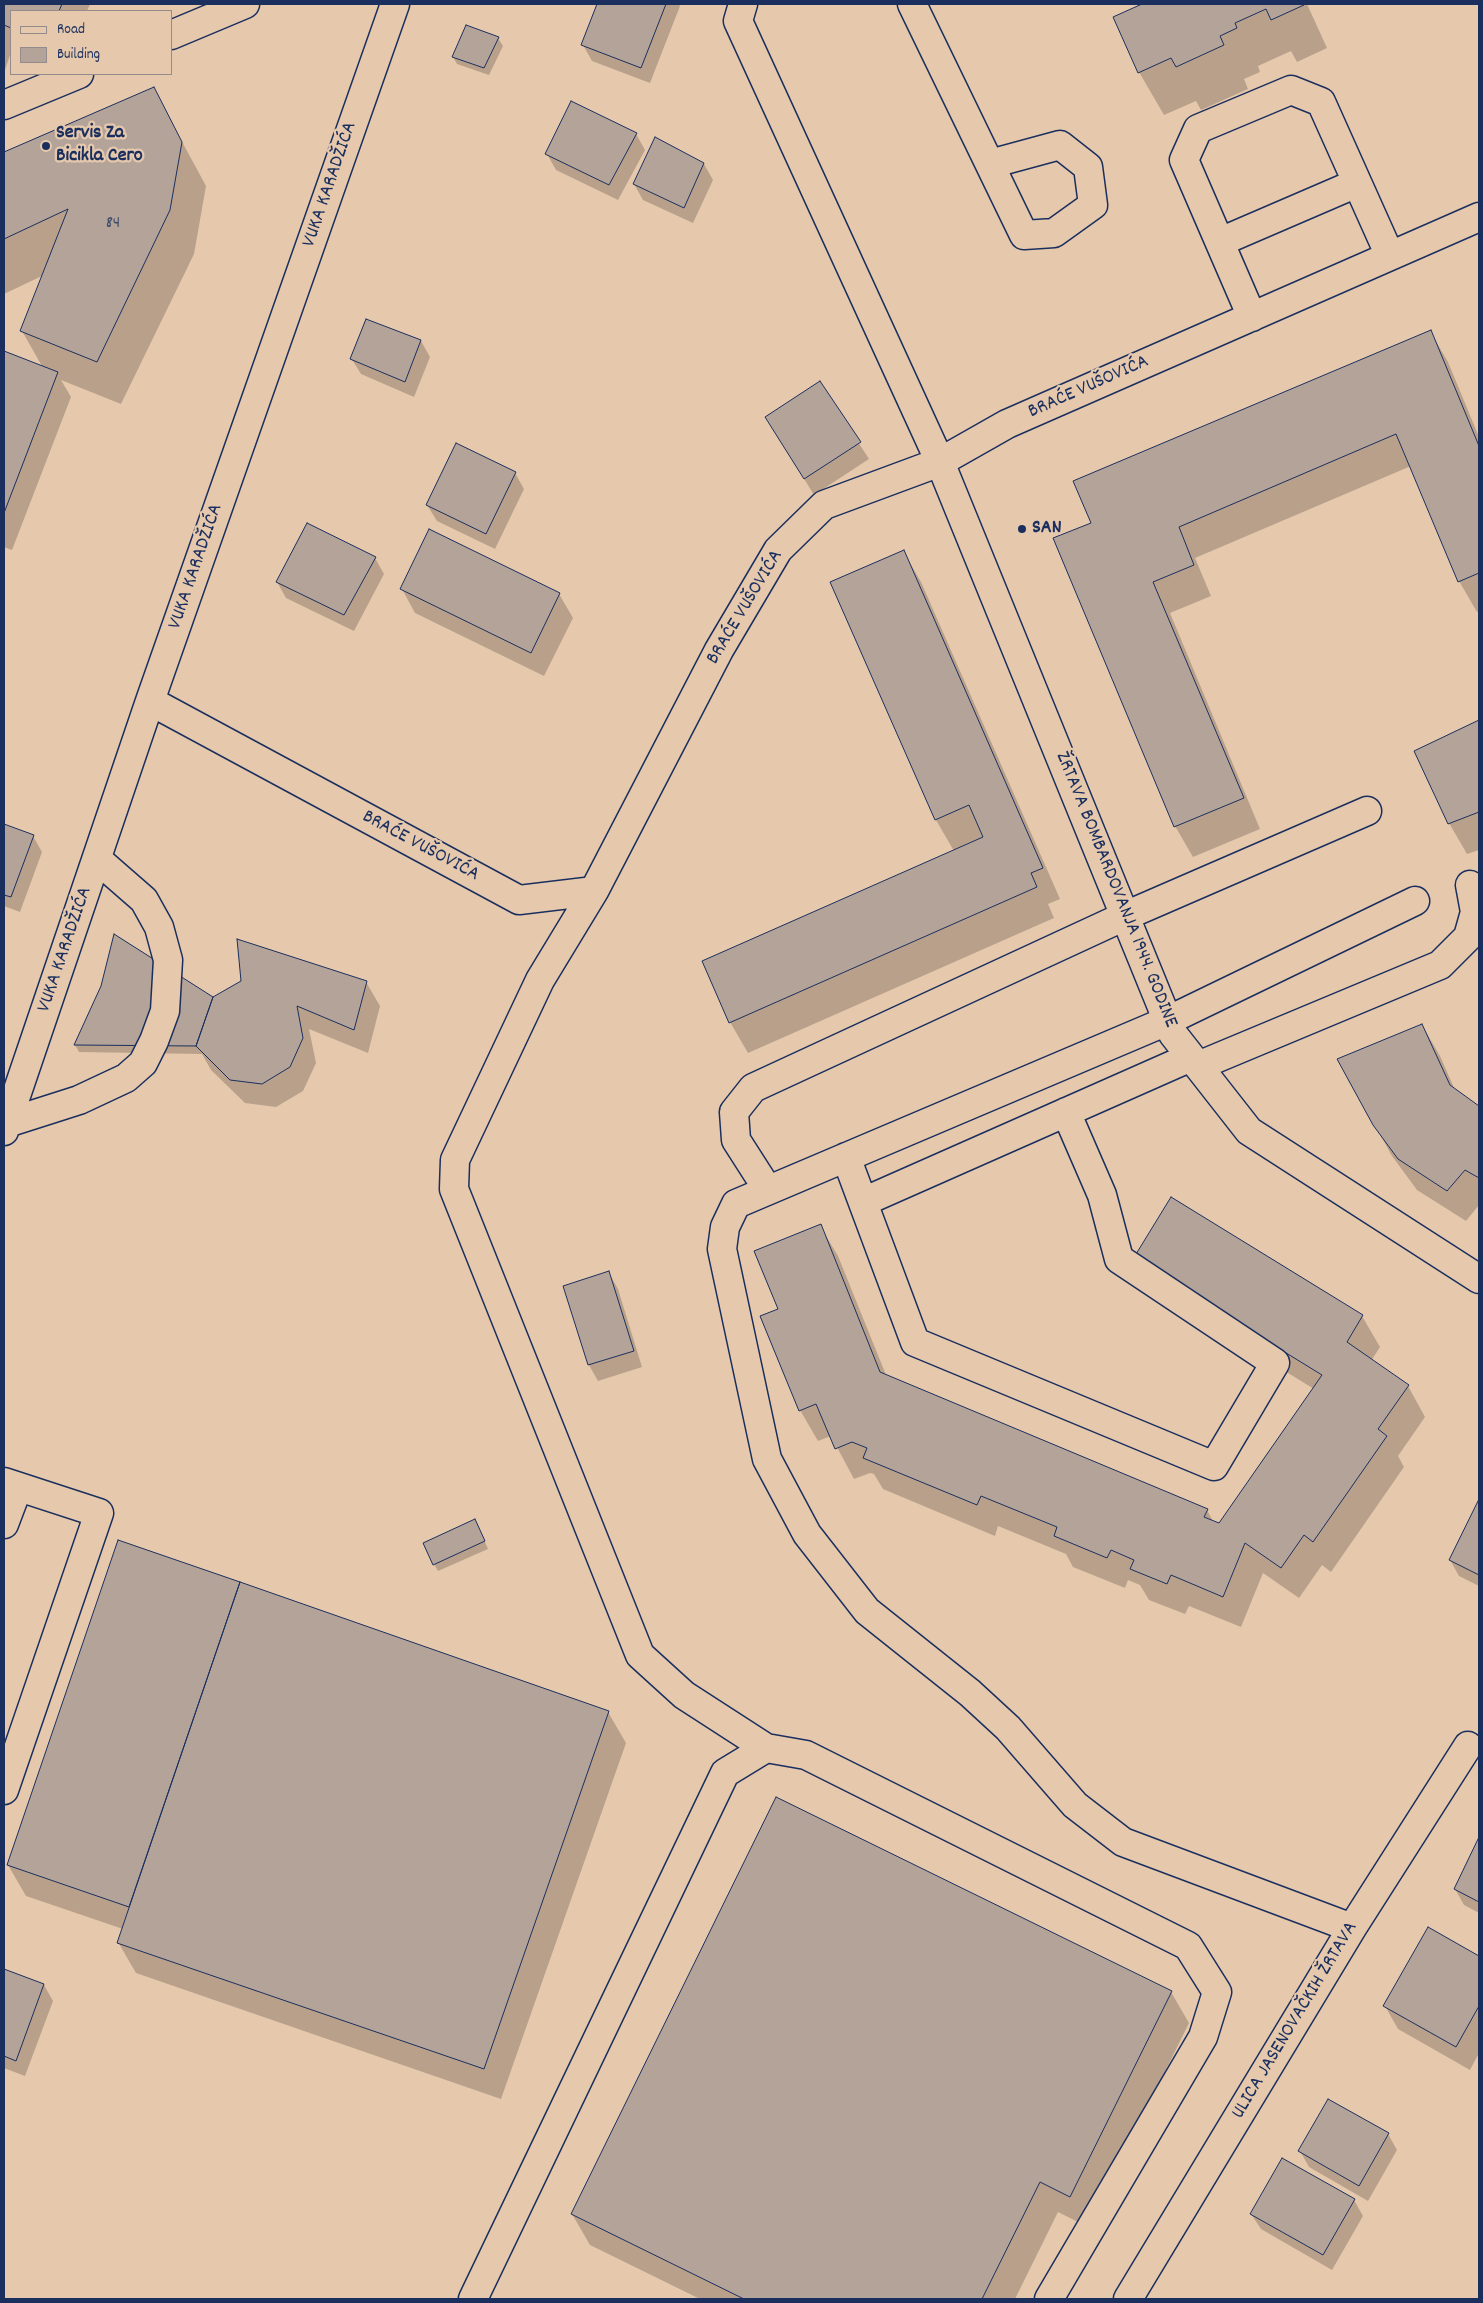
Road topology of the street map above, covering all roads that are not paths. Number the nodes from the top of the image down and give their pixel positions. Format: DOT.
graph roads {
  1 [pos="245,4"];
  2 [pos="395,4"];
  3 [pos="743,4"];
  4 [pos="912,4"];
  5 [pos="172,35"];
  6 [pos="77,75"];
  7 [pos="4,105"];
  8 [pos="990,164"];
  9 [pos="1357,183"];
  10 [pos="1479,217"];
  11 [pos="1220,242"];
  12 [pos="1390,256"];
  13 [pos="1252,317"];
  14 [pos="940,462"];
  15 [pos="150,701"];
  16 [pos="1366,811"];
  17 [pos="96,859"];
  18 [pos="1470,885"];
  19 [pos="594,891"];
  20 [pos="1415,901"];
  21 [pos="1125,916"];
  22 [pos="1167,1021"];
  23 [pos="1194,1062"];
  24 [pos="1066,1112"];
  25 [pos="5,1127"];
  26 [pos="846,1157"];
  27 [pos="768,1190"];
  28 [pos="863,1202"];
  29 [pos="1479,1278"];
  30 [pos="11,1484"];
  31 [pos="4,1524"];
  32 [pos="1468,1746"];
  33 [pos="766,1748"];
  34 [pos="4,1790"];
  35 [pos="1352,1928"];
  36 [pos="473,2299"];
  37 [pos="1049,2299"];
  38 [pos="1128,2299"];
  1 -- 5 [label="street"];
  2 -- 15 [label="street, VUKA KARADŽIĆA"];
  3 -- 14 [label="street, ŽRTAVA BOMBARDOVANJA 1944. GODINE"];
  4 -- 8 [label="street"];
  6 -- 7 [label="street"];
  9 -- 11 [label="street"];
  9 -- 11 [label="street"];
  9 -- 12 [label="street"];
  10 -- 12 [label="street, BRAĆE VUŠOVIĆA"];
  11 -- 13 [label="street"];
  12 -- 13 [label="street, BRAĆE VUŠOVIĆA"];
  13 -- 14 [label="street, BRAĆE VUŠOVIĆA"];
  14 -- 19 [label="street, BRAĆE VUŠOVIĆA"];
  14 -- 21 [label="street, ŽRTAVA BOMBARDOVANJA 1944. GODINE"];
  15 -- 17 [label="street, VUKA KARADŽIĆA"];
  15 -- 19 [label="street, BRAĆE VUŠOVIĆA"];
  16 -- 21 [label="street"];
  17 -- 25 [label="street, VUKA KARADŽIĆA"];
  17 -- 25 [label="street"];
  18 -- 23 [label="street"];
  19 -- 33 [label="street"];
  20 -- 22 [label="street"];
  21 -- 22 [label="street, ŽRTAVA BOMBARDOVANJA 1944. GODINE"];
  21 -- 27 [label="street"];
  22 -- 23 [label="street, ŽRTAVA BOMBARDOVANJA 1944. GODINE"];
  22 -- 26 [label="street"];
  23 -- 24 [label="street"];
  23 -- 29 [label="street, ŽRTAVA BOMBARDOVANJA 1944. GODINE"];
  24 -- 28 [label="street"];
  24 -- 28 [label="street"];
  26 -- 27 [label="street"];
  26 -- 28 [label="street"];
  27 -- 35 [label="street"];
  30 -- 31 [label="street"];
  30 -- 34 [label="street"];
  32 -- 35 [label="street, ULICA JASENOVAČKIH ŽRTAVA"];
  33 -- 36 [label="street"];
  33 -- 37 [label="street"];
  35 -- 38 [label="street, ULICA JASENOVAČKIH ŽRTAVA"];
}
